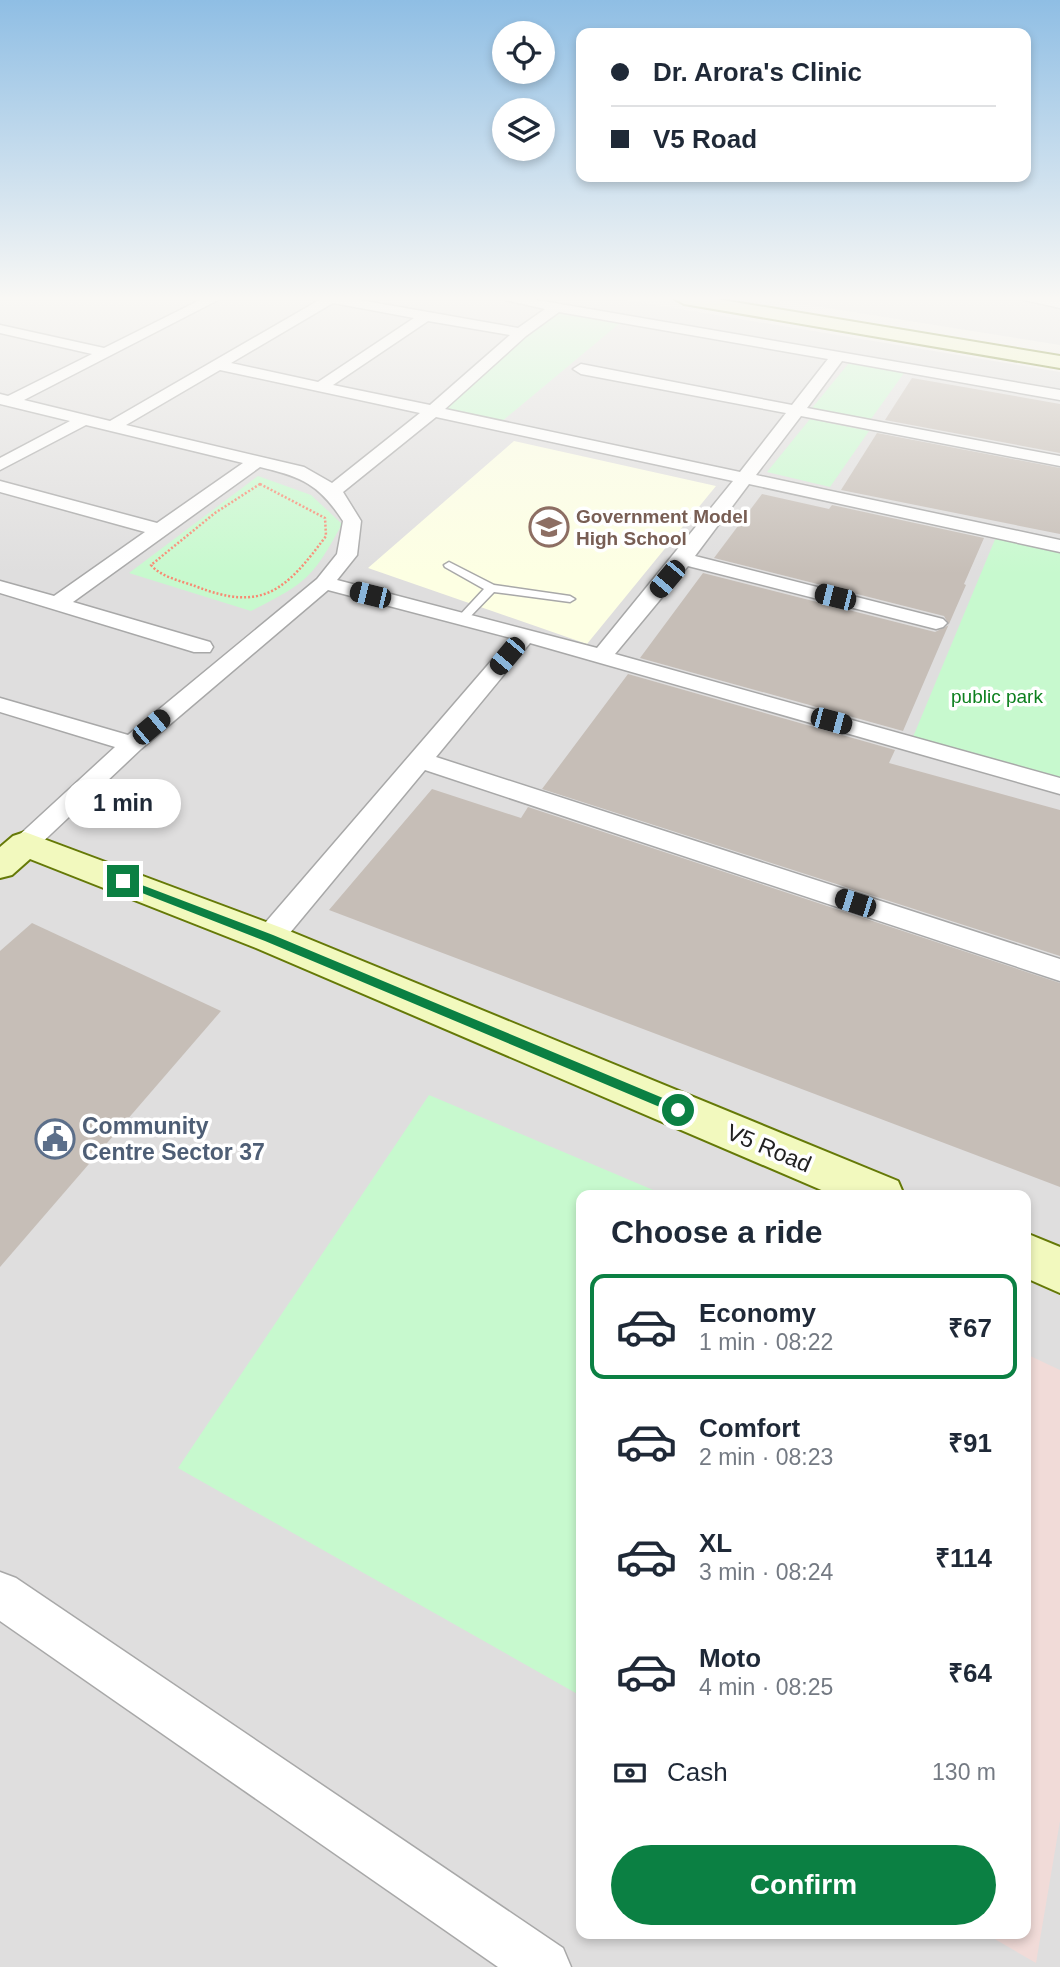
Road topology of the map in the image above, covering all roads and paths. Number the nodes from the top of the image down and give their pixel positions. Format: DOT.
graph roads {
  1 [pos="25,391"];
  2 [pos="174,391"];
  3 [pos="338,391"];
  4 [pos="456,391"];
  5 [pos="695,391"];
  6 [pos="811,391"];
  7 [pos="1036,391"];
  8 [pos="1060,395"];
  9 [pos="5,400"];
  10 [pos="796,410"];
  11 [pos="433,411"];
  12 [pos="85,419"];
  13 [pos="112,426"];
  14 [pos="257,461"];
  15 [pos="1060,461"];
  16 [pos="0,465"];
  17 [pos="745,478"];
  18 [pos="0,486"];
  19 [pos="333,491"];
  20 [pos="161,530"];
  21 [pos="1060,546"];
  22 [pos="683,559"];
  23 [pos="450,565"];
  24 [pos="156,571"];
  25 [pos="324,583"];
  26 [pos="0,587"];
  27 [pos="491,588"];
  28 [pos="570,599"];
  29 [pos="55,605"];
  30 [pos="463,619"];
  31 [pos="936,623"];
  32 [pos="525,635"];
  33 [pos="202,647"];
  34 [pos="601,657"];
  35 [pos="0,705"];
  36 [pos="132,744"];
  37 [pos="420,760"];
  38 [pos="1060,786"];
  39 [pos="13,855"];
  40 [pos="269,938"];
  41 [pos="1060,970"];
  42 [pos="870,1190"];
  43 [pos="1031,1257"];
  44 [pos="1060,1270"];
  45 [pos="0,1594"];
  46 [pos="544,1967"];
  1 -- 9 [label="street"];
  2 -- 13 [label="street"];
  3 -- 11 [label="street"];
  4 -- 11 [label="street"];
  5 -- 10 [label="street"];
  6 -- 10 [label="street"];
  7 -- 8 [label="street"];
  9 -- 12 [label="street"];
  10 -- 15 [label="street"];
  10 -- 17 [label="street"];
  11 -- 17 [label="street"];
  11 -- 19 [label="street"];
  12 -- 13 [label="street"];
  12 -- 16 [label="street"];
  13 -- 14 [label="street"];
  14 -- 19 [label="street"];
  14 -- 20 [label="street"];
  17 -- 21 [label="street"];
  17 -- 22 [label="street"];
  18 -- 20 [label="street"];
  19 -- 25 [label="street"];
  20 -- 29 [label="street"];
  22 -- 31 [label="street"];
  22 -- 34 [label="street"];
  23 -- 27 [label="lane"];
  24 -- 24 [label="path"];
  25 -- 30 [label="street"];
  25 -- 36 [label="street"];
  26 -- 29 [label="street"];
  27 -- 28 [label="lane"];
  27 -- 30 [label="lane"];
  29 -- 33 [label="street"];
  30 -- 32 [label="street"];
  32 -- 34 [label="street"];
  32 -- 37 [label="street"];
  34 -- 38 [label="street"];
  35 -- 36 [label="street"];
  36 -- 39 [label="street"];
  37 -- 40 [label="street"];
  37 -- 41 [label="street"];
  39 -- 40 [label="main road, V5 Road"];
  40 -- 42 [label="main road, V5 Road"];
  43 -- 44 [label="main road"];
  45 -- 46 [label="street"];
}
